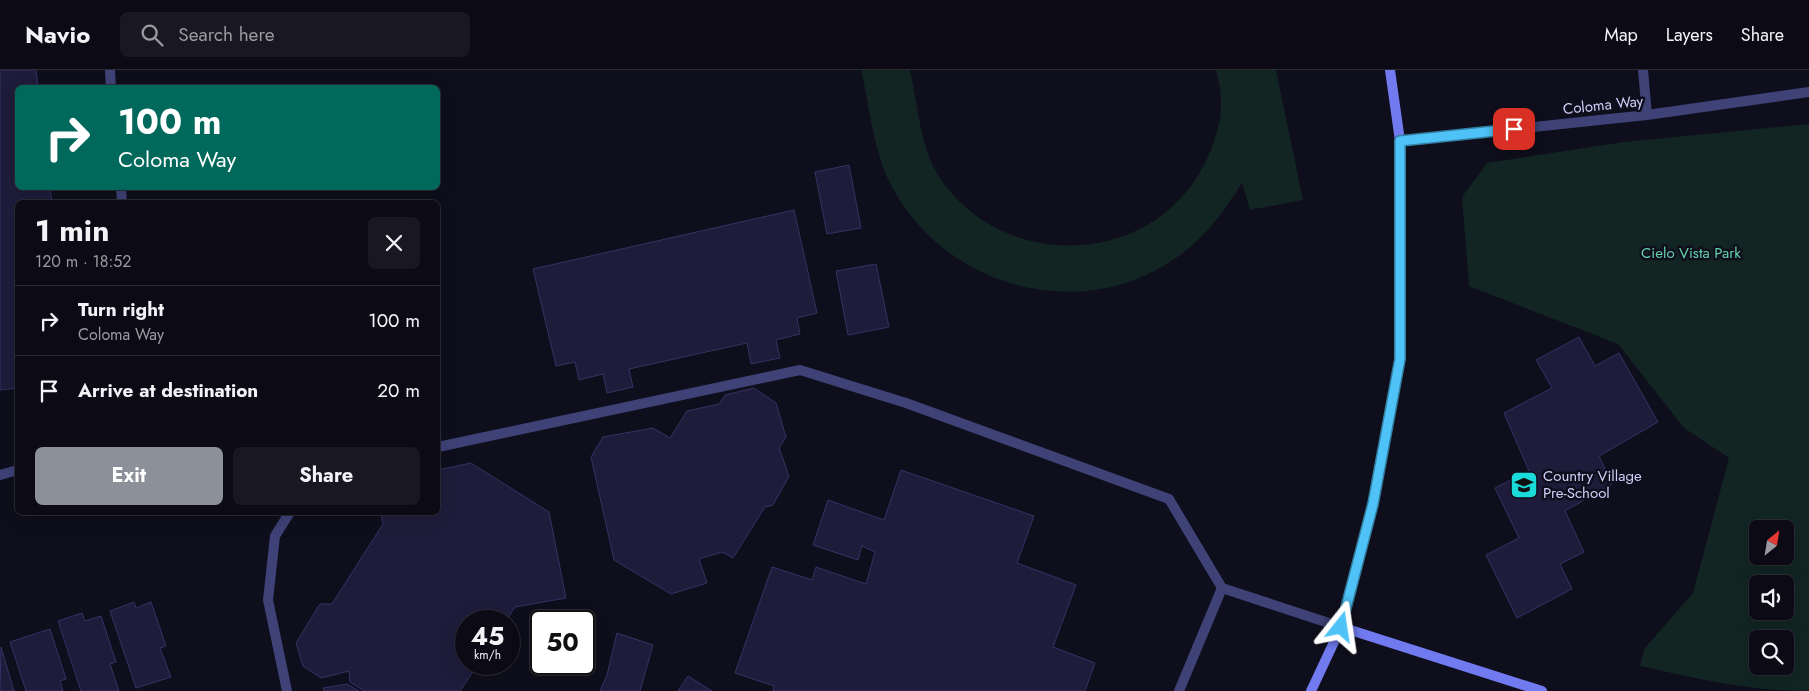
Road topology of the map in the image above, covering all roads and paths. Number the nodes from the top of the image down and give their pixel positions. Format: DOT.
graph roads {
  1 [pos="110,70"];
  2 [pos="1390,70"];
  3 [pos="1643,70"];
  4 [pos="111,85"];
  5 [pos="1809,92"];
  6 [pos="1647,115"];
  7 [pos="1400,141"];
  8 [pos="440,447"];
  9 [pos="15,471"];
  10 [pos="0,475"];
  11 [pos="288,515"];
  12 [pos="1222,588"];
  13 [pos="1341,627"];
  14 [pos="287,691"];
  15 [pos="1178,691"];
  16 [pos="1311,691"];
  17 [pos="1542,691"];
  1 -- 4 [label="street"];
  2 -- 7 [label="main road"];
  3 -- 6 [label="street"];
  5 -- 6 [label="street, Coloma Way"];
  6 -- 7 [label="street, Coloma Way"];
  7 -- 13 [label="main road"];
  8 -- 12 [label="street"];
  9 -- 10 [label="street"];
  11 -- 14 [label="street"];
  12 -- 13 [label="street"];
  12 -- 15 [label="street"];
  13 -- 16 [label="main road"];
  13 -- 17 [label="main road"];
}
